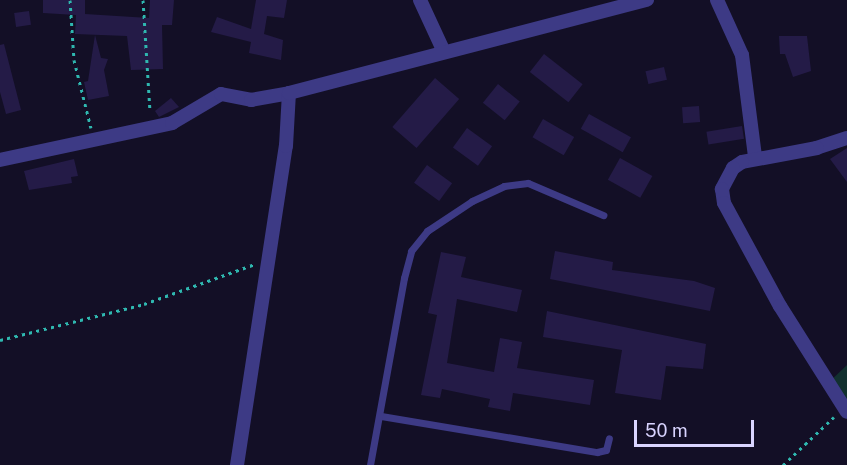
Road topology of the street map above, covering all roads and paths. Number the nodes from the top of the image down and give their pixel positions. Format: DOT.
graph roads {
  1 [pos="70,0"];
  2 [pos="142,0"];
  3 [pos="420,0"];
  4 [pos="647,0"];
  5 [pos="717,0"];
  6 [pos="444,52"];
  7 [pos="289,93"];
  8 [pos="150,129"];
  9 [pos="93,138"];
  10 [pos="847,138"];
  11 [pos="755,157"];
  12 [pos="0,160"];
  13 [pos="603,215"];
  14 [pos="268,260"];
  15 [pos="0,340"];
  16 [pos="846,410"];
  17 [pos="381,416"];
  18 [pos="609,438"];
  19 [pos="237,465"];
  20 [pos="370,465"];
  21 [pos="783,465"];
  1 -- 9 [label="path"];
  2 -- 8 [label="path"];
  3 -- 6 [label="street"];
  4 -- 6 [label="street"];
  5 -- 11 [label="street"];
  6 -- 7 [label="street"];
  7 -- 8 [label="street"];
  7 -- 14 [label="street"];
  8 -- 9 [label="street"];
  9 -- 12 [label="street"];
  10 -- 11 [label="street"];
  11 -- 16 [label="street"];
  13 -- 17 [label="lane"];
  14 -- 15 [label="path"];
  14 -- 19 [label="street"];
  16 -- 21 [label="path"];
  17 -- 18 [label="lane"];
  17 -- 20 [label="lane"];
}
